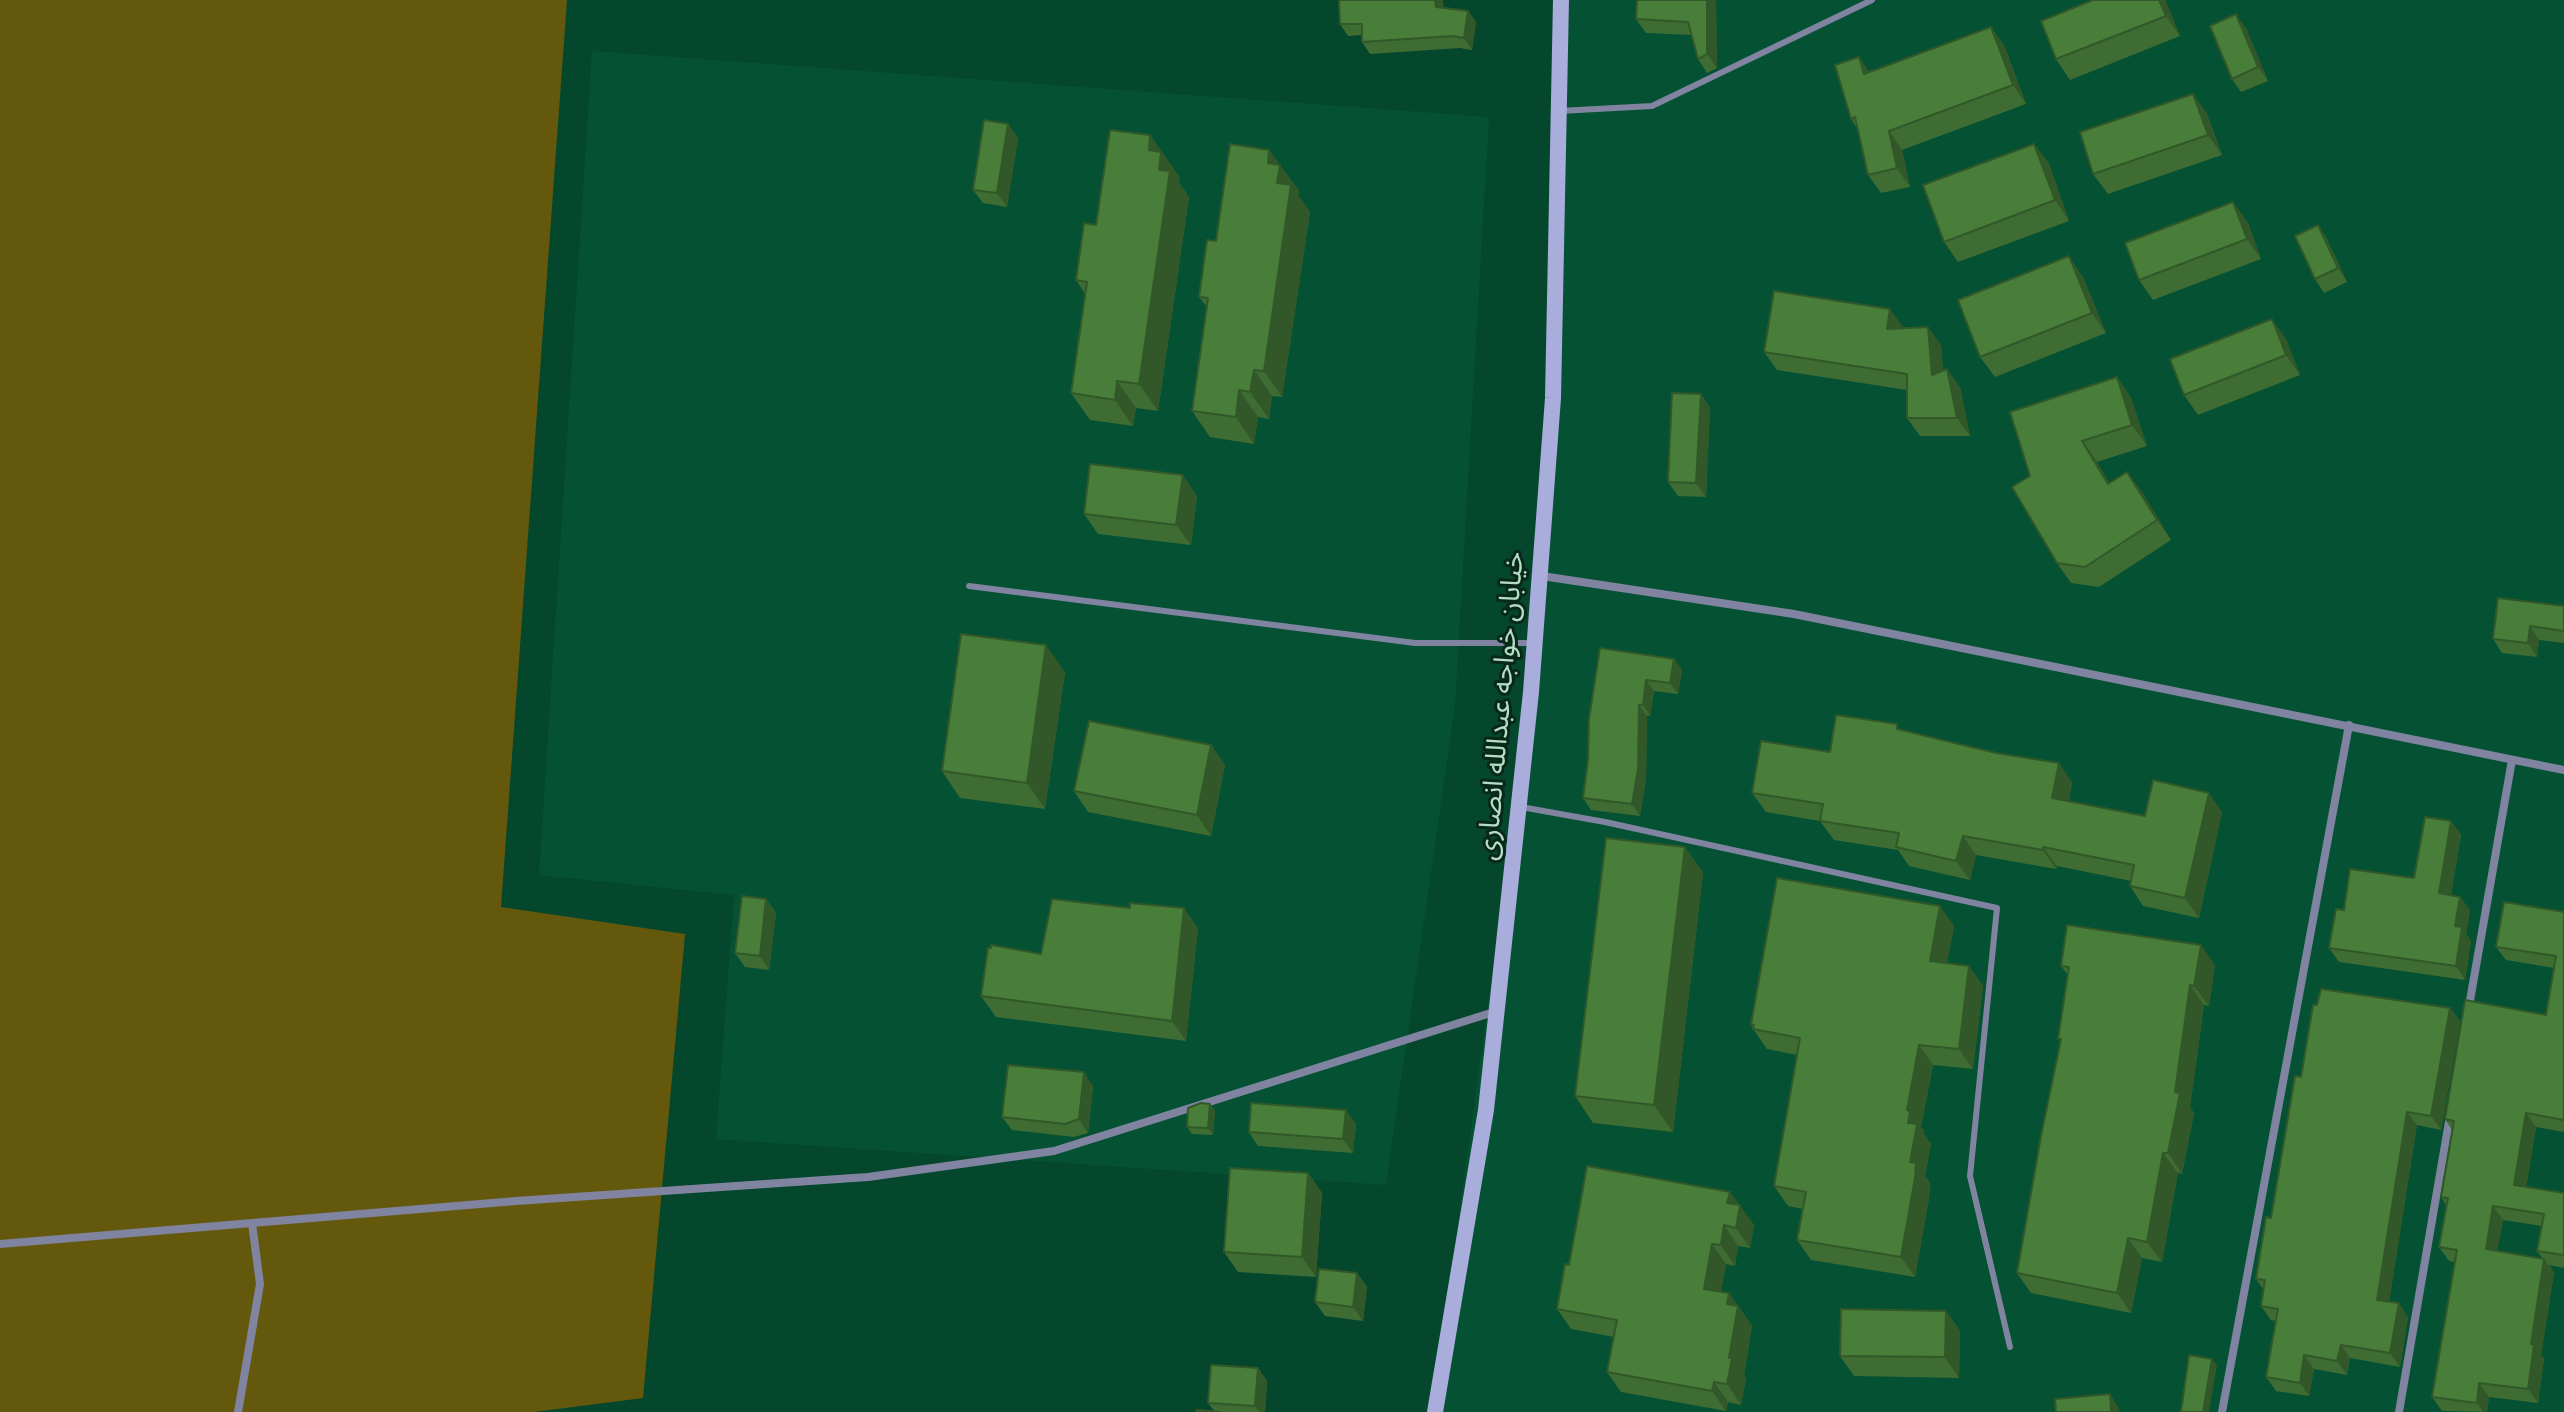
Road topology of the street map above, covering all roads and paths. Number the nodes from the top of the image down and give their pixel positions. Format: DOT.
graph roads {
  1 [pos="1561,0"];
  2 [pos="1872,0"];
  3 [pos="1559,111"];
  4 [pos="1542,576"];
  5 [pos="969,586"];
  6 [pos="1535,643"];
  7 [pos="2349,725"];
  8 [pos="2512,760"];
  9 [pos="2564,770"];
  10 [pos="1519,806"];
  11 [pos="1497,1011"];
  12 [pos="2466,1024"];
  13 [pos="2453,1102"];
  14 [pos="252,1223"];
  15 [pos="0,1244"];
  16 [pos="2010,1347"];
  17 [pos="238,1412"];
  18 [pos="1435,1412"];
  19 [pos="2222,1412"];
  20 [pos="2399,1412"];
  1 -- 3 [label="street, خیابان خواجه عبدالله انصاری"];
  2 -- 3 [label="lane"];
  3 -- 4 [label="street, خیابان خواجه عبدالله انصاری"];
  4 -- 6 [label="street, خیابان خواجه عبدالله انصاری"];
  4 -- 7 [label="street"];
  5 -- 6 [label="lane"];
  6 -- 10 [label="street, خیابان خواجه عبدالله انصاری"];
  7 -- 8 [label="street"];
  7 -- 19 [label="street"];
  8 -- 9 [label="street"];
  8 -- 12 [label="street"];
  10 -- 11 [label="street, خیابان خواجه عبدالله انصاری"];
  10 -- 16 [label="lane"];
  11 -- 14 [label="street"];
  11 -- 18 [label="street, خیابان خواجه عبدالله انصاری"];
  13 -- 20 [label="street"];
  14 -- 15 [label="street"];
  14 -- 17 [label="street"];
}
